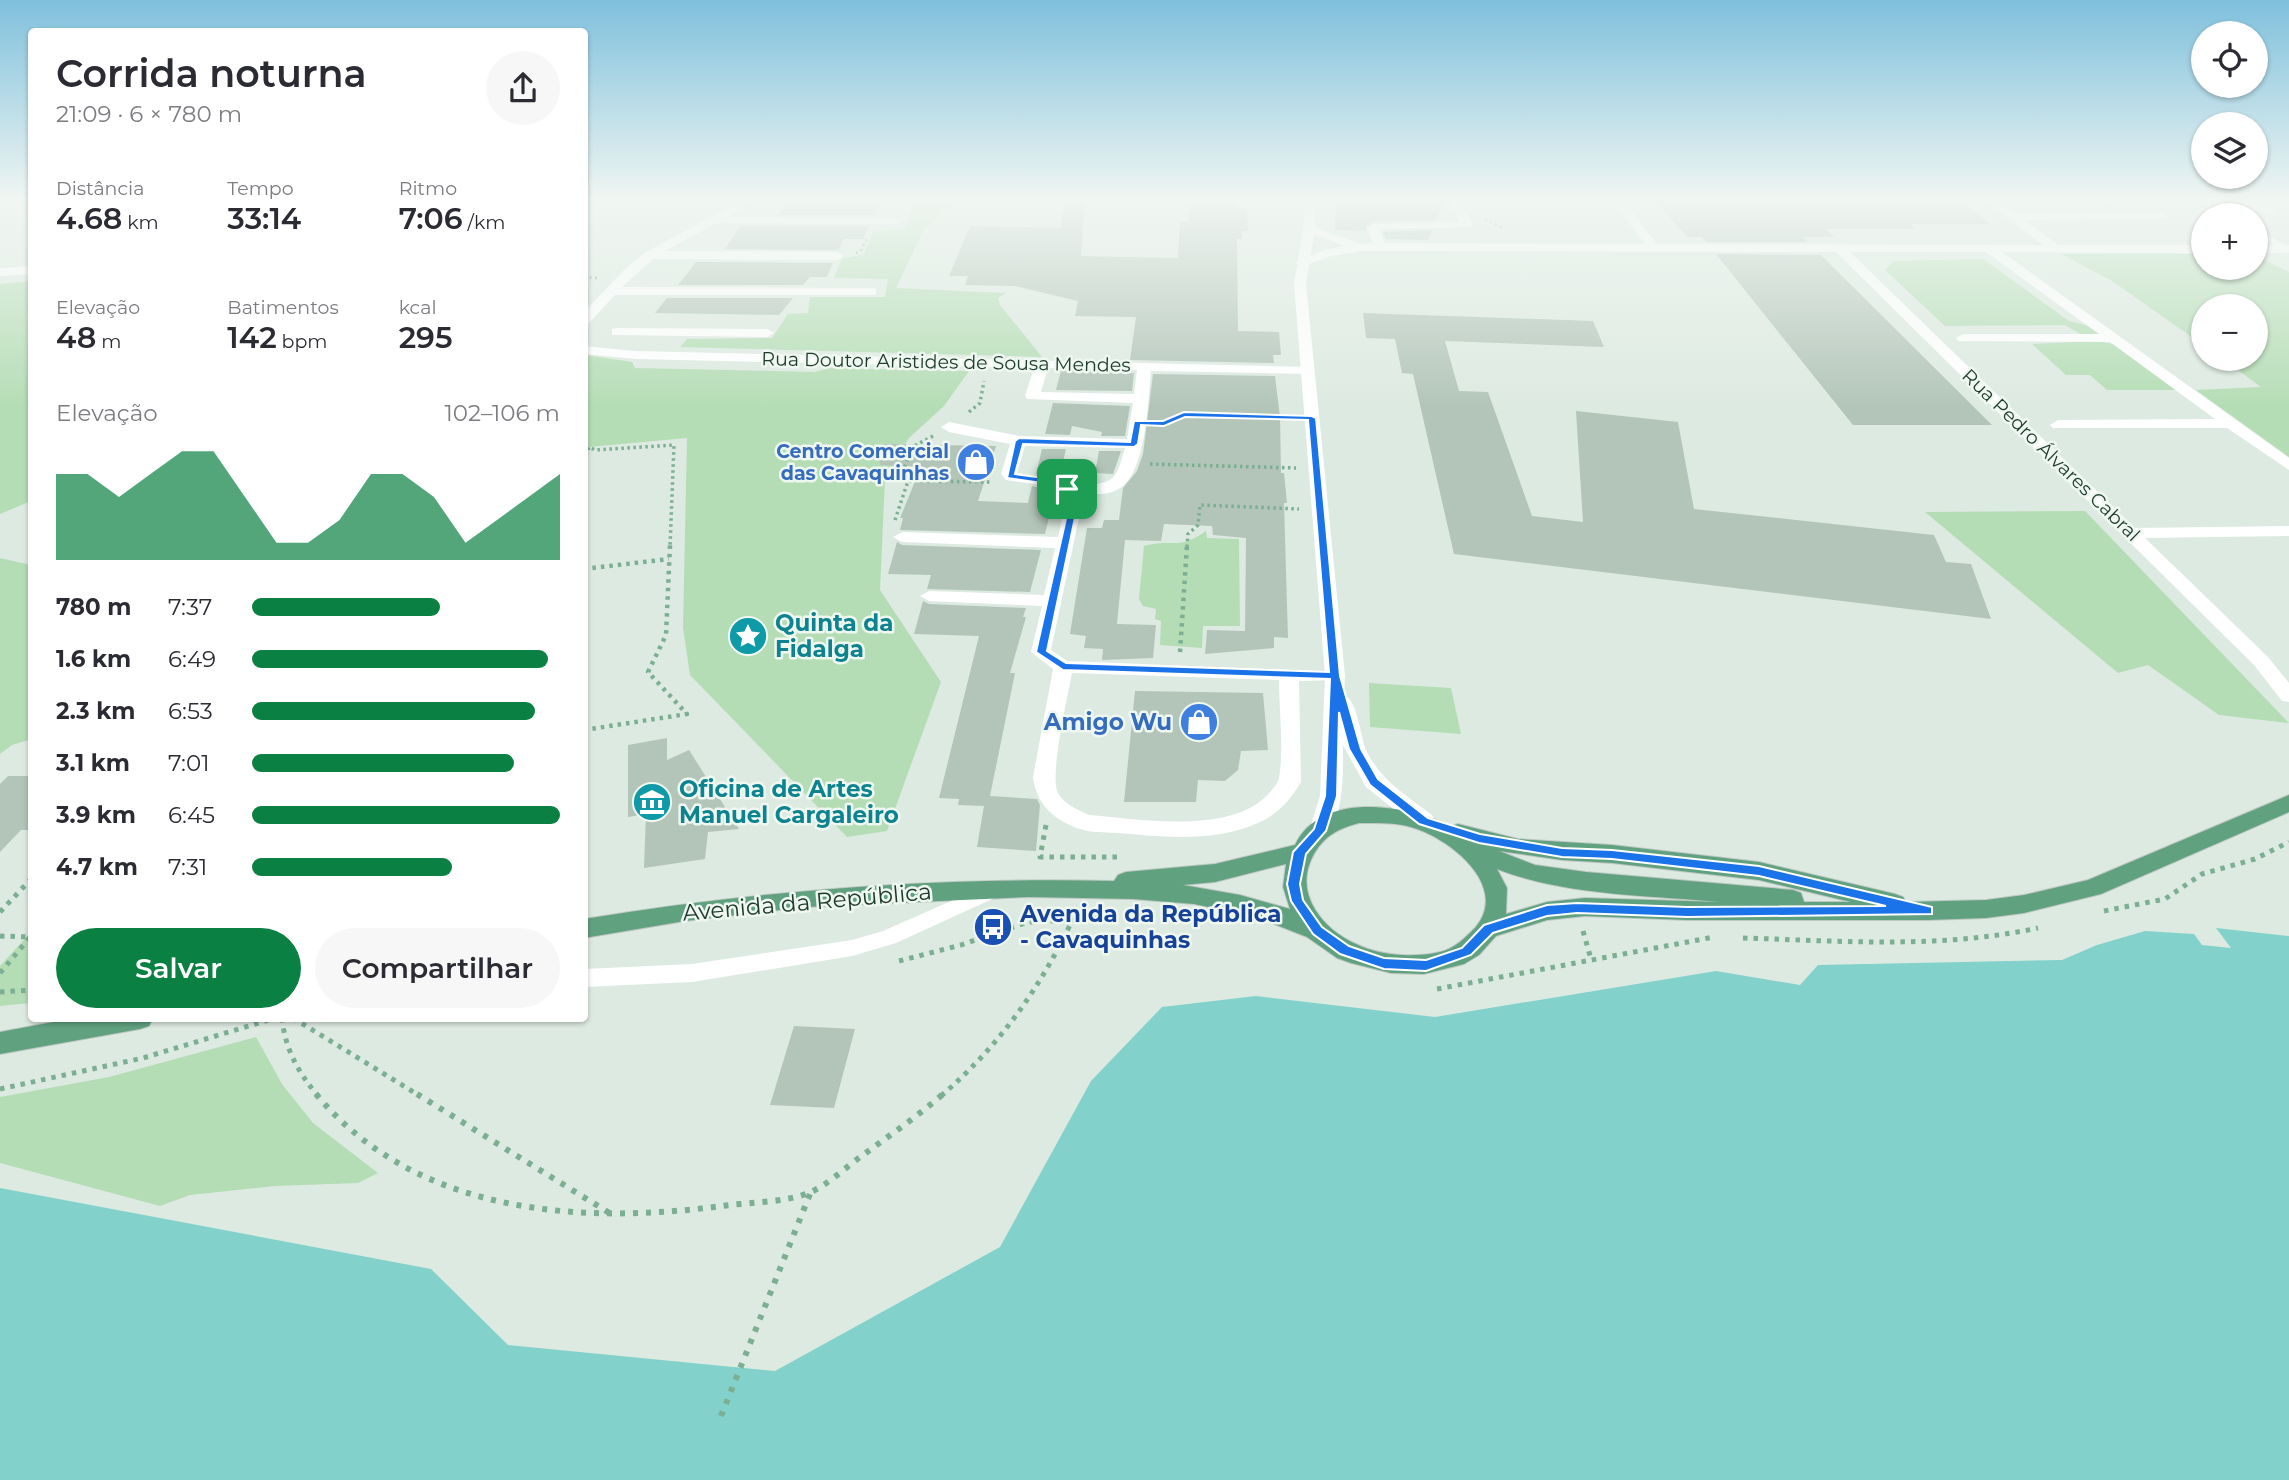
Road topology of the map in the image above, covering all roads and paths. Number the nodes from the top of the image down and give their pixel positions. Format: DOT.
graph roads {
  1 [pos="635,269"];
  2 [pos="1301,269"];
  3 [pos="1861,269"];
  4 [pos="2018,269"];
  5 [pos="28,270"];
  6 [pos="0,272"];
  7 [pos="611,291"];
  8 [pos="872,292"];
  9 [pos="617,332"];
  10 [pos="676,332"];
  11 [pos="588,333"];
  12 [pos="767,333"];
  13 [pos="588,335"];
  14 [pos="1963,338"];
  15 [pos="2113,338"];
  16 [pos="660,355"];
  17 [pos="1042,364"];
  18 [pos="1145,366"];
  19 [pos="1307,370"];
  20 [pos="1140,399"];
  21 [pos="1312,418"];
  22 [pos="1137,422"];
  23 [pos="2232,423"];
  24 [pos="2058,425"];
  25 [pos="949,427"];
  26 [pos="1019,441"];
  27 [pos="1134,444"];
  28 [pos="588,447"];
  29 [pos="1149,464"];
  30 [pos="2289,465"];
  31 [pos="1316,468"];
  32 [pos="1017,479"];
  33 [pos="1077,489"];
  34 [pos="1320,509"];
  35 [pos="2280,531"];
  36 [pos="2131,533"];
  37 [pos="902,537"];
  38 [pos="1066,543"];
  39 [pos="2289,546"];
  40 [pos="669,559"];
  41 [pos="588,569"];
  42 [pos="929,596"];
  43 [pos="1054,601"];
  44 [pos="2261,661"];
  45 [pos="1063,667"];
  46 [pos="1179,671"];
  47 [pos="1289,674"];
  48 [pos="1335,676"];
  49 [pos="2289,683"];
  50 [pos="2289,696"];
  51 [pos="588,729"];
  52 [pos="2289,803"];
  53 [pos="1432,824"];
  54 [pos="1320,831"];
  55 [pos="1474,850"];
  56 [pos="1300,852"];
  57 [pos="28,882"];
  58 [pos="1030,888"];
  59 [pos="996,889"];
  60 [pos="1928,911"];
  61 [pos="0,912"];
  62 [pos="1072,921"];
  63 [pos="588,928"];
  64 [pos="1489,929"];
  65 [pos="1317,930"];
  66 [pos="0,936"];
  67 [pos="28,936"];
  68 [pos="28,940"];
  69 [pos="0,973"];
  70 [pos="588,978"];
  71 [pos="28,990"];
  72 [pos="0,992"];
  73 [pos="118,1022"];
  74 [pos="262,1022"];
  75 [pos="283,1022"];
  76 [pos="299,1022"];
  77 [pos="0,1043"];
  78 [pos="0,1089"];
  79 [pos="810,1193"];
  80 [pos="614,1216"];
  81 [pos="721,1416"];
  1 -- 7 [label="street"];
  2 -- 19 [label="street"];
  3 -- 36 [label="street, Rua Pedro Álvares Cabral"];
  4 -- 15 [label="street"];
  5 -- 6 [label="street"];
  7 -- 8 [label="street"];
  7 -- 11 [label="street"];
  9 -- 10 [label="street"];
  10 -- 12 [label="street"];
  10 -- 16 [label="street"];
  13 -- 16 [label="street, Rua Doutor Aristides de Sousa Mendes"];
  14 -- 15 [label="street"];
  15 -- 23 [label="street"];
  16 -- 17 [label="street, Rua Doutor Aristides de Sousa Mendes"];
  17 -- 18 [label="street, Rua Doutor Aristides de Sousa Mendes"];
  17 -- 20 [label="street"];
  18 -- 19 [label="street, Rua Doutor Aristides de Sousa Mendes"];
  18 -- 20 [label="street"];
  19 -- 21 [label="street"];
  20 -- 22 [label="street"];
  21 -- 22 [label="path"];
  21 -- 31 [label="street"];
  22 -- 27 [label="street"];
  23 -- 24 [label="street"];
  23 -- 30 [label="street"];
  25 -- 26 [label="street"];
  26 -- 27 [label="street"];
  26 -- 32 [label="street"];
  27 -- 33 [label="street"];
  28 -- 40 [label="path"];
  29 -- 31 [label="path"];
  31 -- 34 [label="street"];
  32 -- 33 [label="street"];
  32 -- 37 [label="path"];
  33 -- 38 [label="street"];
  34 -- 46 [label="path"];
  34 -- 48 [label="street"];
  35 -- 36 [label="street"];
  35 -- 39 [label="street"];
  36 -- 44 [label="street, Rua Pedro Álvares Cabral"];
  37 -- 38 [label="street"];
  38 -- 43 [label="street"];
  40 -- 41 [label="path"];
  40 -- 51 [label="path"];
  42 -- 43 [label="street"];
  43 -- 45 [label="street"];
  44 -- 49 [label="street, Rua Pedro Álvares Cabral"];
  44 -- 50 [label="street, Rua Pedro Álvares Cabral"];
  45 -- 46 [label="street"];
  45 -- 47 [label="street"];
  46 -- 47 [label="street"];
  47 -- 48 [label="street"];
  48 -- 53 [label="street"];
  48 -- 54 [label="street"];
  52 -- 60 [label="main road, Avenida da República"];
  53 -- 54 [label="main road, Avenida da República"];
  53 -- 55 [label="main road, Avenida da República"];
  53 -- 60 [label="main road"];
  54 -- 56 [label="main road, Avenida da República"];
  55 -- 60 [label="main road, Avenida da República"];
  55 -- 64 [label="main road, Avenida da República"];
  56 -- 58 [label="main road, Avenida da República"];
  56 -- 65 [label="main road, Avenida da República"];
  57 -- 61 [label="path"];
  58 -- 59 [label="main road, Avenida da República"];
  58 -- 65 [label="main road, Avenida da República"];
  59 -- 63 [label="main road, Avenida da República"];
  59 -- 70 [label="lane"];
  60 -- 64 [label="main road, Avenida da República"];
  62 -- 79 [label="path"];
  64 -- 65 [label="main road, Avenida da República"];
  66 -- 67 [label="path"];
  68 -- 69 [label="path"];
  71 -- 72 [label="path"];
  73 -- 77 [label="main road"];
  74 -- 78 [label="path"];
  75 -- 80 [label="path"];
  76 -- 80 [label="path"];
  79 -- 80 [label="path"];
  79 -- 81 [label="path"];
}
